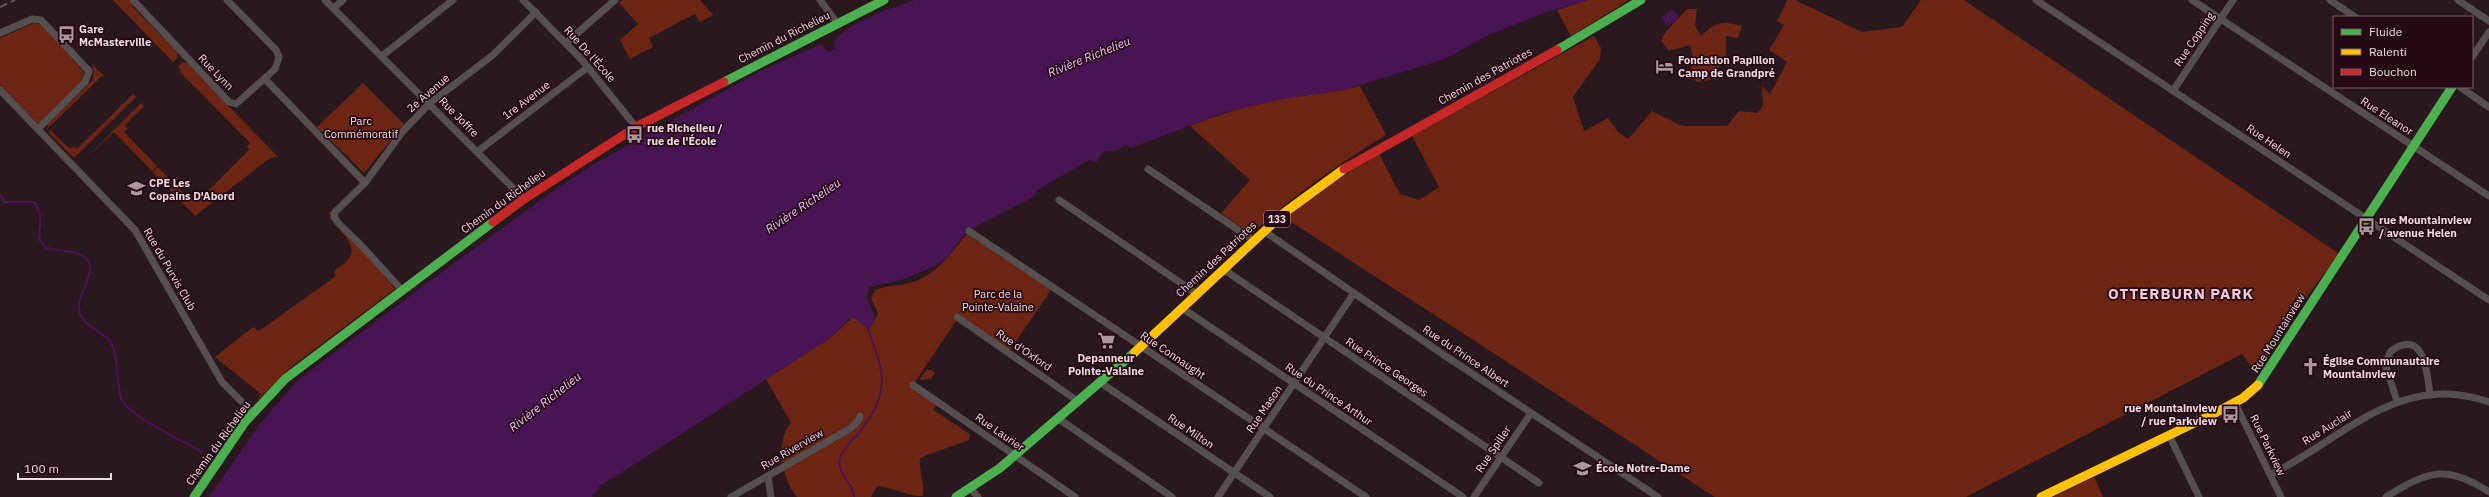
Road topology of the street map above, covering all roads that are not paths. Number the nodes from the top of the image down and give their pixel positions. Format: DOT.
graph roads {
  1 [pos="133,0"];
  2 [pos="227,0"];
  3 [pos="326,0"];
  4 [pos="343,0"];
  5 [pos="453,0"];
  6 [pos="524,0"];
  7 [pos="615,0"];
  8 [pos="820,0"];
  9 [pos="884,0"];
  10 [pos="1641,0"];
  11 [pos="2036,0"];
  12 [pos="2192,0"];
  13 [pos="2233,0"];
  14 [pos="2330,0"];
  15 [pos="2458,0"];
  16 [pos="334,8"];
  17 [pos="536,12"];
  18 [pos="2354,16"];
  19 [pos="2221,19"];
  20 [pos="2489,20"];
  21 [pos="837,23"];
  22 [pos="2489,32"];
  23 [pos="0,33"];
  24 [pos="566,43"];
  25 [pos="382,56"];
  26 [pos="2473,56"];
  27 [pos="588,67"];
  28 [pos="265,79"];
  29 [pos="2451,88"];
  30 [pos="2461,88"];
  31 [pos="0,90"];
  32 [pos="2173,91"];
  33 [pos="430,103"];
  34 [pos="2489,107"];
  35 [pos="636,127"];
  36 [pos="38,129"];
  37 [pos="2414,146"];
  38 [pos="478,151"];
  39 [pos="1148,169"];
  40 [pos="365,182"];
  41 [pos="2489,196"];
  42 [pos="524,200"];
  43 [pos="1059,200"];
  44 [pos="2366,219"];
  45 [pos="969,231"];
  46 [pos="1264,231"];
  47 [pos="1253,240"];
  48 [pos="1223,269"];
  49 [pos="402,290"];
  50 [pos="1354,293"];
  51 [pos="1197,294"];
  52 [pos="2489,300"];
  53 [pos="1182,308"];
  54 [pos="957,317"];
  55 [pos="1324,338"];
  56 [pos="1141,347"];
  57 [pos="1101,383"];
  58 [pos="1294,384"];
  59 [pos="913,385"];
  60 [pos="2430,395"];
  61 [pos="2397,401"];
  62 [pos="1079,402"];
  63 [pos="2235,402"];
  64 [pos="2489,402"];
  65 [pos="253,413"];
  66 [pos="1531,413"];
  67 [pos="860,416"];
  68 [pos="1059,419"];
  69 [pos="1264,428"];
  70 [pos="2169,435"];
  71 [pos="1015,456"];
  72 [pos="1501,457"];
  73 [pos="1234,473"];
  74 [pos="2270,475"];
  75 [pos="768,476"];
  76 [pos="1539,484"];
  77 [pos="971,489"];
  78 [pos="2489,492"];
  79 [pos="194,497"];
  80 [pos="731,497"];
  81 [pos="770,497"];
  82 [pos="956,497"];
  83 [pos="978,497"];
  84 [pos="1075,497"];
  85 [pos="1172,497"];
  86 [pos="1218,497"];
  87 [pos="1270,497"];
  88 [pos="1366,497"];
  89 [pos="1463,497"];
  90 [pos="1474,497"];
  91 [pos="1658,497"];
  92 [pos="2041,497"];
  93 [pos="2199,497"];
  94 [pos="2281,497"];
  95 [pos="2386,497"];
  1 -- 28 [label="street, Rue Lynn"];
  2 -- 28 [label="street, Rue Lynn"];
  3 -- 16 [label="street, Rue Joffre"];
  4 -- 16 [label="street"];
  5 -- 25 [label="street"];
  6 -- 17 [label="street, Rue De l'École"];
  7 -- 24 [label="street"];
  8 -- 21 [label="street"];
  9 -- 21 [label="main road, Chemin du Richelieu"];
  10 -- 46 [label="main road, Chemin des Patriotes / 133"];
  11 -- 32 [label="street, Rue Helen"];
  12 -- 19 [label="street, Rue Eleanor"];
  13 -- 19 [label="street, Rue Copping"];
  14 -- 18 [label="street"];
  15 -- 20 [label="street"];
  16 -- 25 [label="street, Rue Joffre"];
  17 -- 24 [label="street, Rue De l'École"];
  17 -- 33 [label="street, 2e Avenue"];
  19 -- 32 [label="street, Rue Copping"];
  19 -- 37 [label="street, Rue Eleanor"];
  21 -- 35 [label="main road, Chemin du Richelieu"];
  22 -- 26 [label="street"];
  23 -- 36 [label="street"];
  24 -- 27 [label="street, Rue De l'École"];
  25 -- 33 [label="street, Rue Joffre"];
  27 -- 35 [label="street, Rue De l'École"];
  27 -- 38 [label="street, 1re Avenue"];
  28 -- 40 [label="street"];
  29 -- 37 [label="main road, Rue Mountainview"];
  30 -- 34 [label="street"];
  31 -- 36 [label="street, Rue du Purvis Club"];
  32 -- 44 [label="street, Rue Helen"];
  33 -- 38 [label="street, Rue Joffre"];
  33 -- 40 [label="street, 2e Avenue"];
  35 -- 42 [label="main road, Chemin du Richelieu"];
  36 -- 65 [label="street, Rue du Purvis Club"];
  37 -- 41 [label="street, Rue Eleanor"];
  37 -- 44 [label="main road, Rue Mountainview"];
  38 -- 42 [label="street, Rue Joffre"];
  39 -- 47 [label="street"];
  40 -- 49 [label="street, 2e Avenue"];
  42 -- 49 [label="main road, Chemin du Richelieu"];
  43 -- 51 [label="street"];
  44 -- 52 [label="street, Rue Helen"];
  44 -- 63 [label="main road, Rue Mountainview"];
  45 -- 56 [label="street, Rue Connaught"];
  46 -- 47 [label="main road, Chemin des Patriotes / 133"];
  46 -- 50 [label="street, Rue du Prince Albert"];
  47 -- 48 [label="main road, Chemin des Patriotes / 133"];
  48 -- 51 [label="main road, Chemin des Patriotes / 133"];
  48 -- 55 [label="street, Rue Prince Georges"];
  49 -- 65 [label="main road, Chemin du Richelieu"];
  50 -- 55 [label="street, Rue Mason"];
  50 -- 66 [label="street, Rue du Prince Albert"];
  51 -- 53 [label="main road, Chemin des Patriotes / 133"];
  53 -- 56 [label="main road, Chemin des Patriotes / 133"];
  53 -- 58 [label="street, Rue du Prince Arthur"];
  54 -- 62 [label="street, Rue d'Oxford"];
  55 -- 58 [label="street, Rue Mason"];
  55 -- 72 [label="street, Rue Prince Georges"];
  56 -- 57 [label="main road, Chemin des Patriotes / 133"];
  56 -- 69 [label="street, Rue Connaught"];
  57 -- 62 [label="main road, Chemin des Patriotes / 133"];
  57 -- 73 [label="street, Rue Milton"];
  58 -- 69 [label="street, Rue Mason"];
  58 -- 89 [label="street, Rue du Prince Arthur"];
  59 -- 71 [label="street, Rue Laurier"];
  60 -- 61 [label="street, Rue Auclair"];
  60 -- 61 [label="street"];
  60 -- 64 [label="street, Rue Auclair"];
  61 -- 74 [label="street, Rue Auclair"];
  62 -- 68 [label="main road, Chemin des Patriotes / 133"];
  63 -- 70 [label="main road, Rue Mountainview"];
  63 -- 74 [label="street, Rue Parkview"];
  65 -- 79 [label="main road, Chemin du Richelieu"];
  66 -- 72 [label="street, Rue Spiller"];
  66 -- 91 [label="street, Rue du Prince Albert"];
  67 -- 75 [label="street, Rue Riverview"];
  68 -- 71 [label="main road, Chemin des Patriotes / 133"];
  68 -- 85 [label="street"];
  69 -- 73 [label="street, Rue Mason"];
  69 -- 88 [label="street, Rue Connaught"];
  70 -- 92 [label="main road, Rue Mountainview"];
  70 -- 93 [label="street"];
  71 -- 77 [label="main road, Chemin des Patriotes / 133"];
  71 -- 84 [label="street, Rue Laurier"];
  72 -- 76 [label="street, Rue Prince Georges"];
  72 -- 90 [label="street, Rue Spiller"];
  73 -- 86 [label="street, Rue Mason"];
  73 -- 87 [label="street, Rue Milton"];
  74 -- 94 [label="street, Rue Parkview"];
  75 -- 80 [label="street, Rue Riverview"];
  75 -- 81 [label="street"];
  77 -- 82 [label="main road, Chemin des Patriotes / 133"];
  77 -- 83 [label="street"];
  78 -- 95 [label="street"];
}
